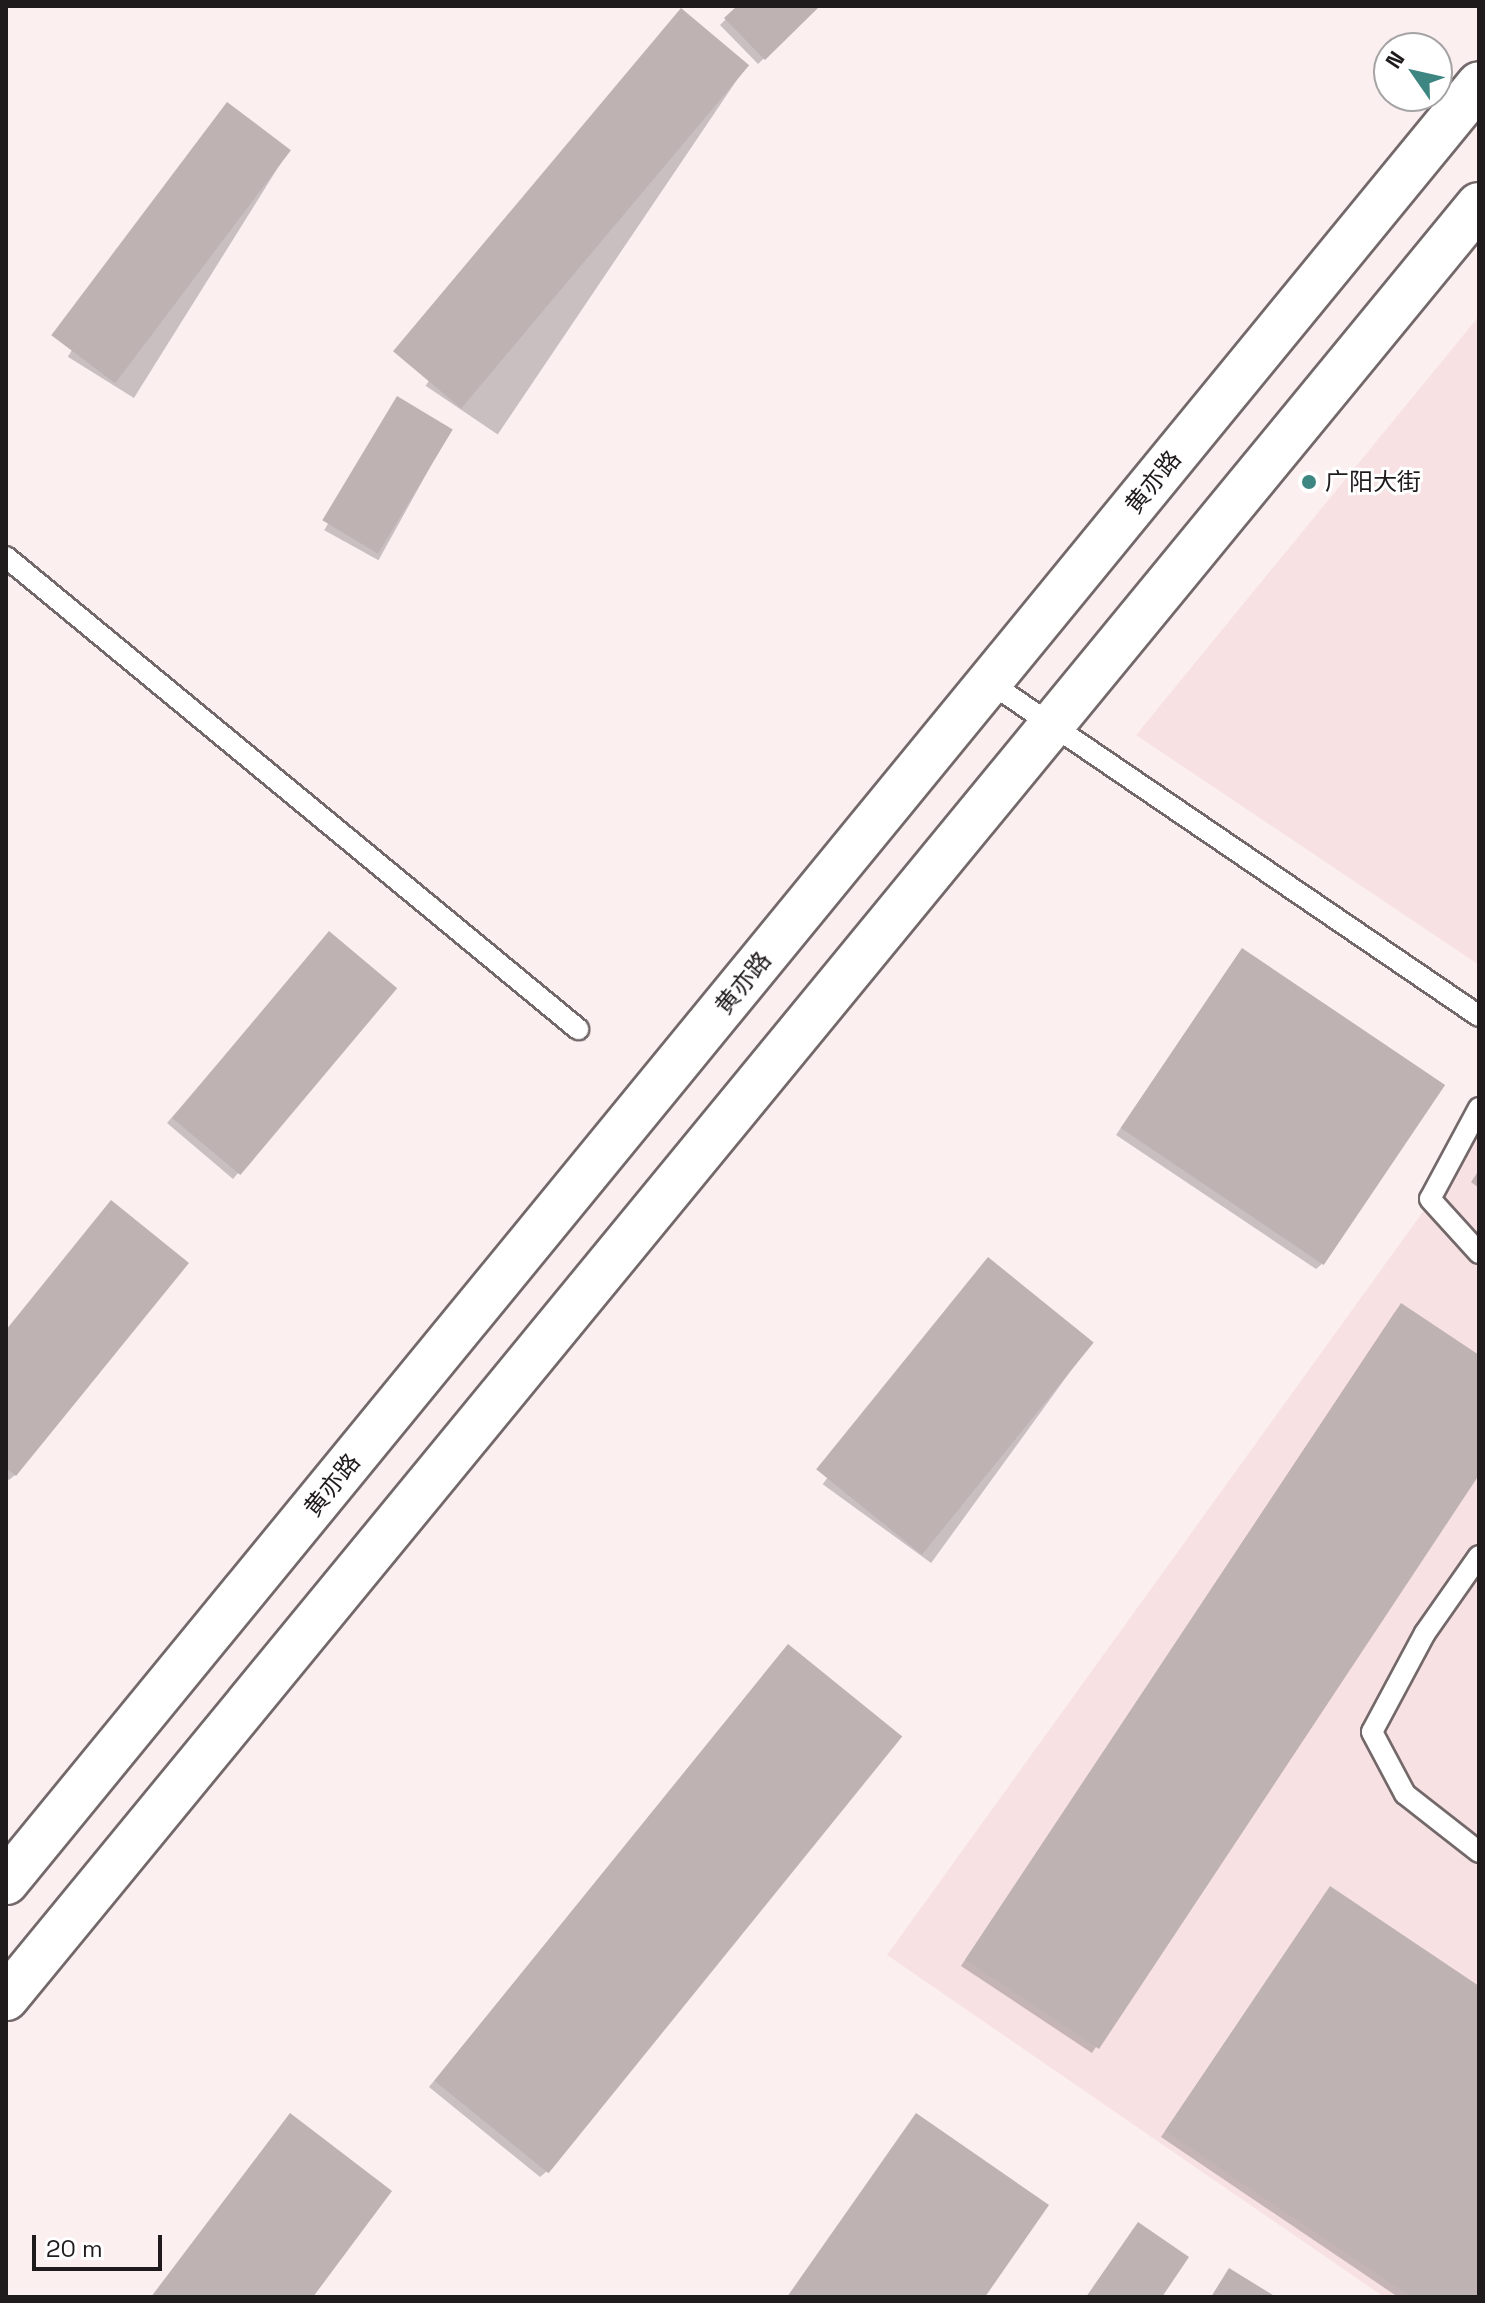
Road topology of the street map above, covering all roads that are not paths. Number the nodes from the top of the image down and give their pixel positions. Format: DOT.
graph roads {
  1 [pos="1479,84"];
  2 [pos="1479,205"];
  3 [pos="6,557"];
  4 [pos="989,682"];
  5 [pos="1051,727"];
  6 [pos="1479,1016"];
  7 [pos="578,1029"];
  8 [pos="1479,1108"];
  9 [pos="1479,1253"];
  10 [pos="1479,1556"];
  11 [pos="1479,1852"];
  12 [pos="6,1882"];
  13 [pos="6,1998"];
  1 -- 4 [label="main road, 黄亦路"];
  2 -- 5 [label="main road"];
  3 -- 7 [label="lane"];
  4 -- 5 [label="lane"];
  4 -- 12 [label="main road, 黄亦路"];
  5 -- 6 [label="lane"];
  5 -- 13 [label="main road"];
  8 -- 9 [label="lane"];
  10 -- 11 [label="lane"];
}
